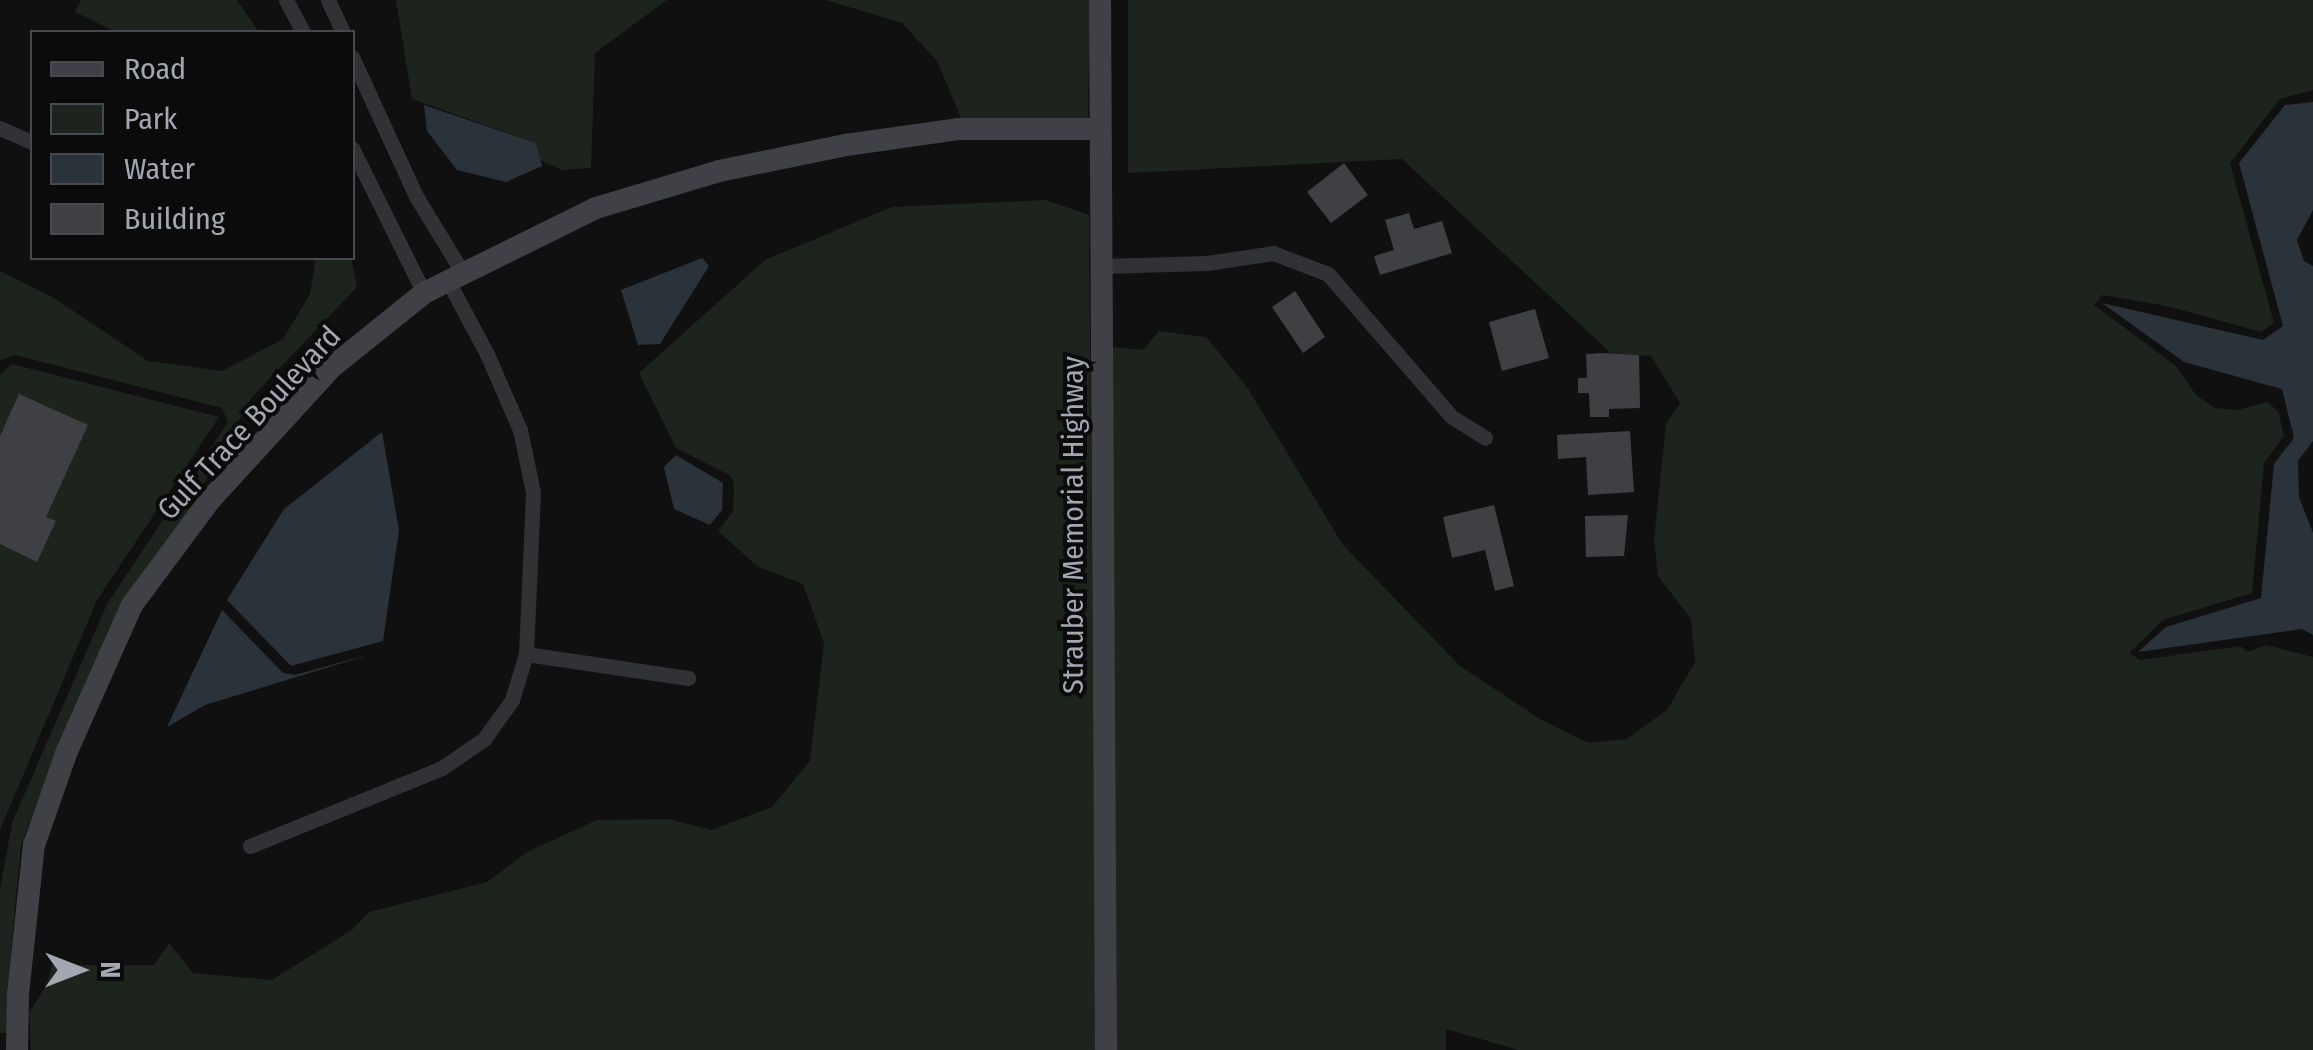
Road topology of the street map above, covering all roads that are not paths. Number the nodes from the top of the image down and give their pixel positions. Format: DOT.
graph roads {
  1 [pos="286,0"];
  2 [pos="328,0"];
  3 [pos="1100,0"];
  4 [pos="302,30"];
  5 [pos="342,30"];
  6 [pos="355,63"];
  7 [pos="0,128"];
  8 [pos="1098,129"];
  9 [pos="30,141"];
  10 [pos="355,154"];
  11 [pos="1101,266"];
  12 [pos="456,277"];
  13 [pos="424,293"];
  14 [pos="1485,438"];
  15 [pos="526,654"];
  16 [pos="688,678"];
  17 [pos="250,846"];
  18 [pos="18,1050"];
  19 [pos="1106,1050"];
  1 -- 4 [label="street"];
  2 -- 5 [label="street"];
  3 -- 8 [label="street, Strauber Memorial Highway"];
  6 -- 12 [label="street"];
  7 -- 9 [label="street"];
  8 -- 11 [label="street, Strauber Memorial Highway"];
  8 -- 12 [label="street, Gulf Trace Boulevard"];
  10 -- 13 [label="street"];
  11 -- 14 [label="street"];
  11 -- 19 [label="street, Strauber Memorial Highway"];
  12 -- 13 [label="street, Gulf Trace Boulevard"];
  12 -- 15 [label="street"];
  13 -- 18 [label="street, Gulf Trace Boulevard"];
  15 -- 16 [label="street"];
  15 -- 17 [label="street"];
}
